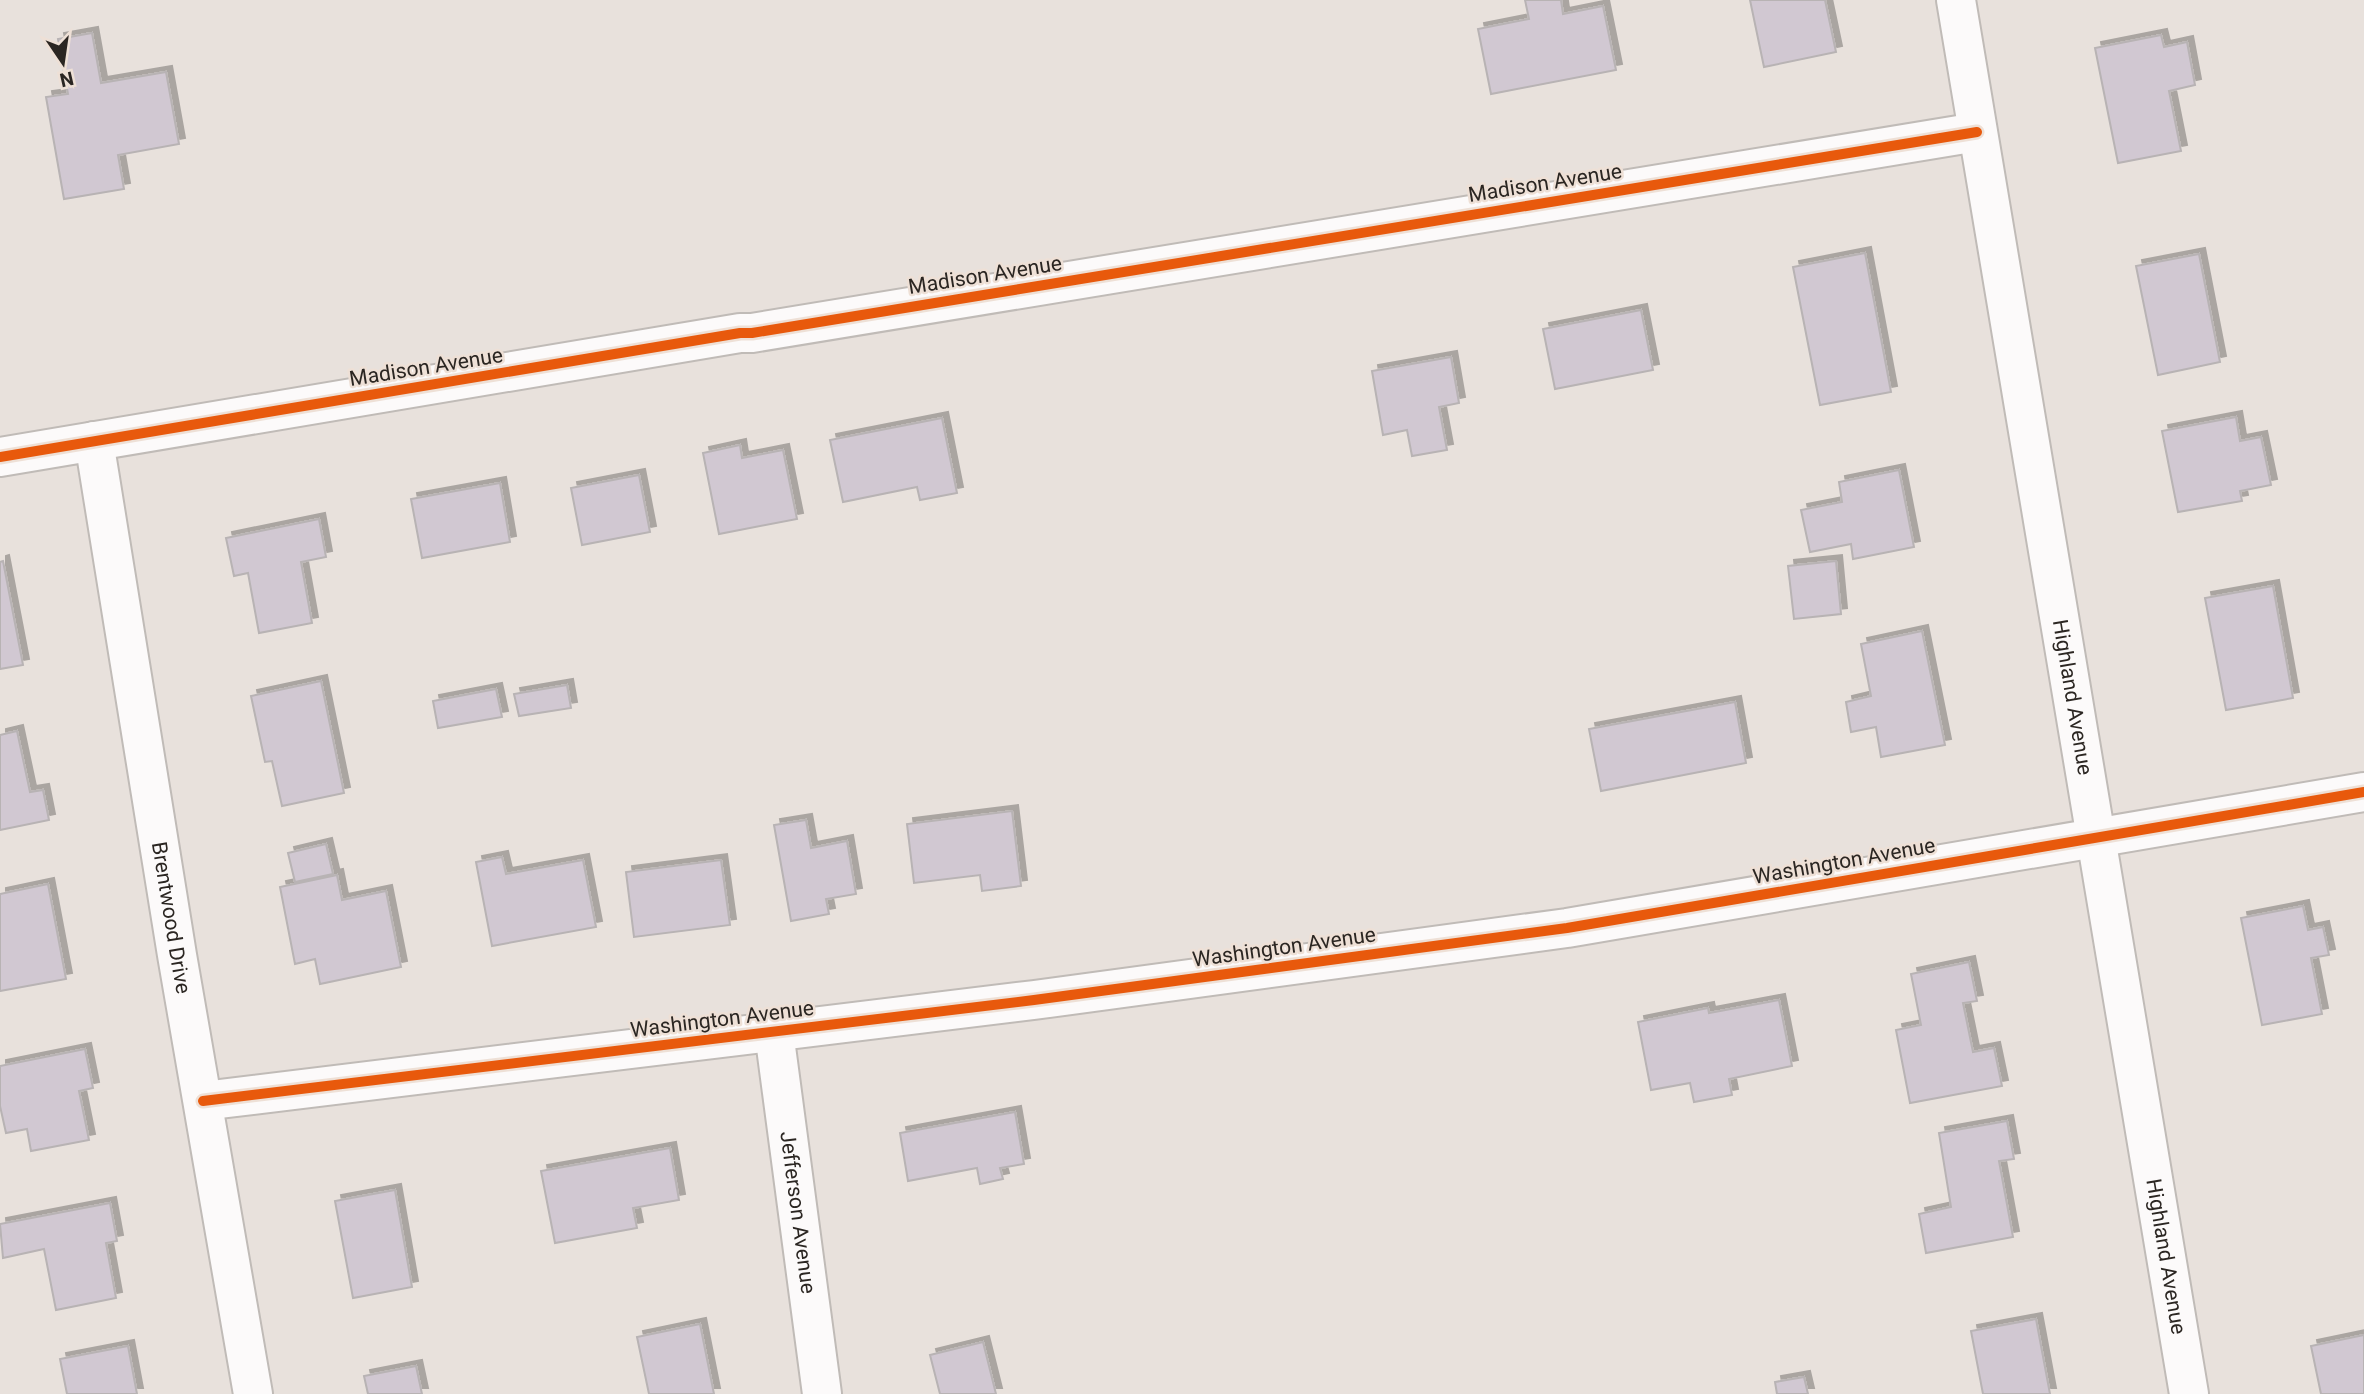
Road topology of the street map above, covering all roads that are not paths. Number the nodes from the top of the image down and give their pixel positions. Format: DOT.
graph roads {
  1 [pos="1956,0"];
  2 [pos="1977,132"];
  3 [pos="94,441"];
  4 [pos="0,457"];
  5 [pos="2364,792"];
  6 [pos="2096,836"];
  7 [pos="774,1032"];
  8 [pos="204,1101"];
  9 [pos="253,1394"];
  10 [pos="822,1394"];
  11 [pos="2189,1394"];
  1 -- 2 [label="street, Highland Avenue"];
  2 -- 3 [label="street, Madison Avenue"];
  2 -- 6 [label="street, Highland Avenue"];
  3 -- 4 [label="street, Madison Avenue"];
  3 -- 8 [label="street, Brentwood Drive"];
  5 -- 6 [label="street, Washington Avenue"];
  6 -- 7 [label="street, Washington Avenue"];
  6 -- 11 [label="street, Highland Avenue"];
  7 -- 8 [label="street, Washington Avenue"];
  7 -- 10 [label="street, Jefferson Avenue"];
  8 -- 9 [label="street, Brentwood Drive"];
}
